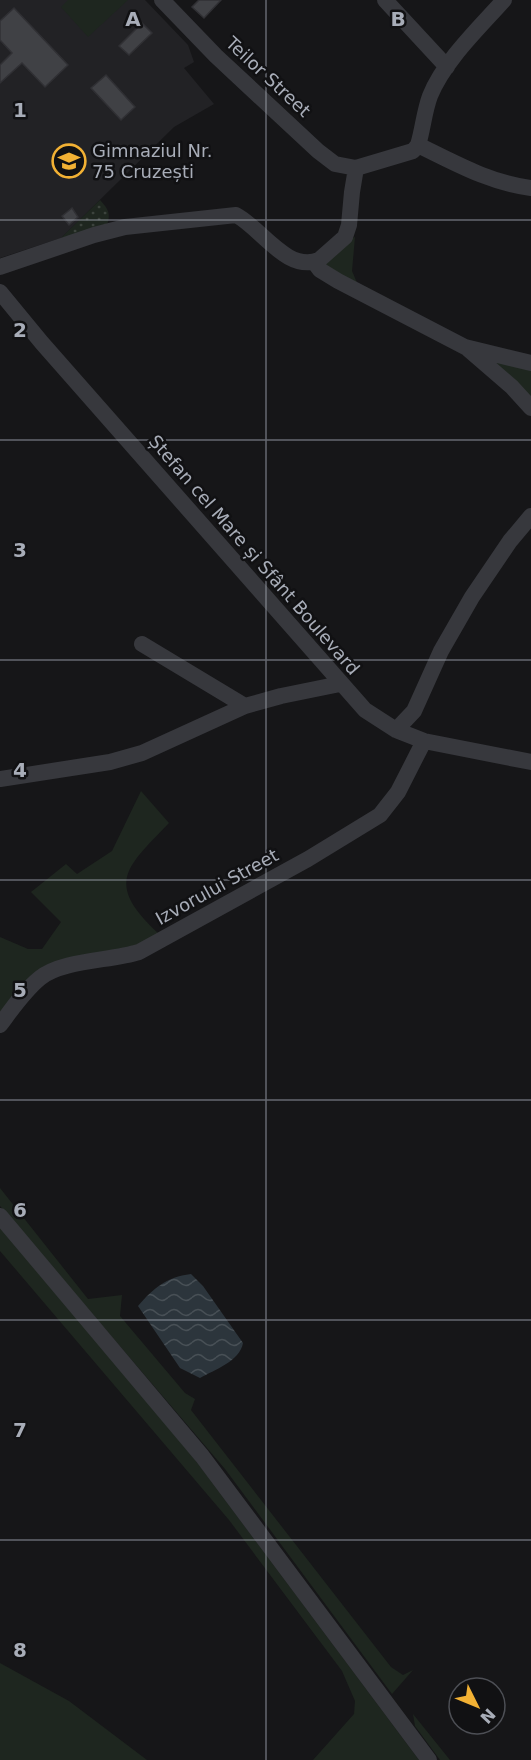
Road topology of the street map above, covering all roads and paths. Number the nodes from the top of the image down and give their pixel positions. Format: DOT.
graph roads {
  1 [pos="162,0"];
  2 [pos="385,0"];
  3 [pos="504,0"];
  4 [pos="447,67"];
  5 [pos="418,146"];
  6 [pos="356,168"];
  7 [pos="531,188"];
  8 [pos="314,262"];
  9 [pos="0,267"];
  10 [pos="0,292"];
  11 [pos="465,347"];
  12 [pos="531,363"];
  13 [pos="531,408"];
  14 [pos="531,516"];
  15 [pos="142,644"];
  16 [pos="340,684"];
  17 [pos="245,706"];
  18 [pos="396,730"];
  19 [pos="424,741"];
  20 [pos="531,762"];
  21 [pos="0,779"];
  22 [pos="0,1025"];
  23 [pos="0,1216"];
  24 [pos="429,1760"];
  1 -- 6 [label="street, Teilor Street"];
  2 -- 4 [label="street"];
  3 -- 4 [label="street"];
  4 -- 5 [label="street"];
  5 -- 6 [label="street"];
  5 -- 7 [label="street"];
  6 -- 8 [label="street"];
  8 -- 9 [label="street"];
  8 -- 11 [label="street"];
  10 -- 16 [label="street, Ștefan cel Mare și Sfânt Boulevard"];
  11 -- 12 [label="street"];
  11 -- 13 [label="street"];
  14 -- 18 [label="street"];
  15 -- 17 [label="street"];
  16 -- 17 [label="street"];
  16 -- 18 [label="street, Ștefan cel Mare și Sfânt Boulevard"];
  17 -- 21 [label="street"];
  18 -- 19 [label="street, Ștefan cel Mare și Sfânt Boulevard"];
  19 -- 20 [label="street, Ștefan cel Mare și Sfânt Boulevard"];
  19 -- 22 [label="street, Izvorului Street"];
  23 -- 24 [label="street"];
}
